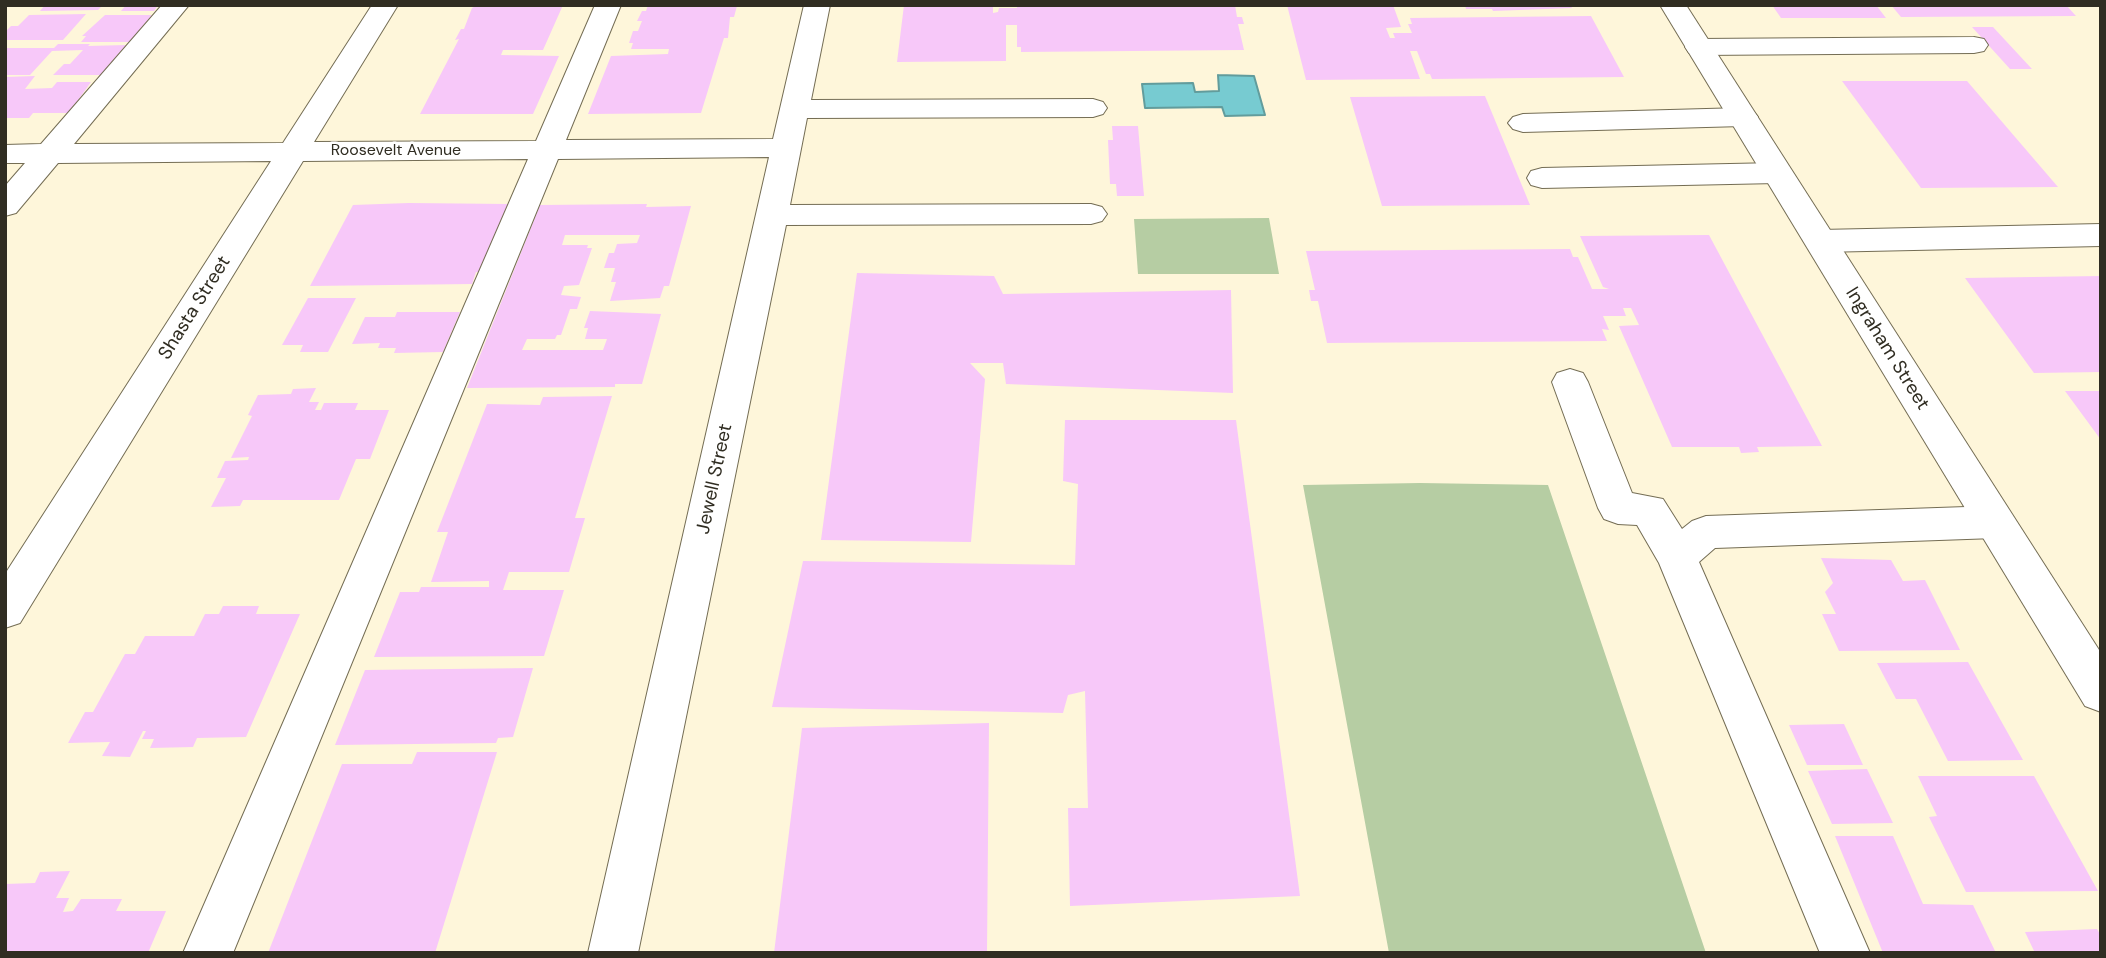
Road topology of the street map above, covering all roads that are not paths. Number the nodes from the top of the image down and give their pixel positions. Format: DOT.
graph roads {
  1 [pos="176,5"];
  2 [pos="384,5"];
  3 [pos="608,5"];
  4 [pos="817,5"];
  5 [pos="1673,5"];
  6 [pos="1974,45"];
  7 [pos="1699,47"];
  8 [pos="1093,108"];
  9 [pos="795,109"];
  10 [pos="1743,117"];
  11 [pos="1523,122"];
  12 [pos="786,148"];
  13 [pos="548,150"];
  14 [pos="294,152"];
  15 [pos="5,154"];
  16 [pos="50,154"];
  17 [pos="1777,173"];
  18 [pos="1542,178"];
  19 [pos="5,206"];
  20 [pos="1091,214"];
  21 [pos="772,215"];
  22 [pos="2101,235"];
  23 [pos="1820,241"];
  24 [pos="1570,382"];
  25 [pos="1994,522"];
  26 [pos="1677,557"];
  27 [pos="5,610"];
  28 [pos="2101,692"];
  29 [pos="208,953"];
  30 [pos="613,953"];
  31 [pos="1845,953"];
  1 -- 16 [label="street"];
  2 -- 14 [label="street, Shasta Street"];
  3 -- 13 [label="street"];
  4 -- 9 [label="street, Jewell Street"];
  5 -- 7 [label="street, Ingraham Street"];
  6 -- 7 [label="street"];
  7 -- 10 [label="street, Ingraham Street"];
  8 -- 9 [label="street"];
  9 -- 12 [label="street, Jewell Street"];
  10 -- 11 [label="street"];
  10 -- 17 [label="street, Ingraham Street"];
  12 -- 13 [label="street, Roosevelt Avenue"];
  12 -- 21 [label="street, Jewell Street"];
  13 -- 14 [label="street, Roosevelt Avenue"];
  13 -- 29 [label="street"];
  14 -- 16 [label="street, Roosevelt Avenue"];
  14 -- 27 [label="street, Shasta Street"];
  15 -- 16 [label="street, Roosevelt Avenue"];
  16 -- 19 [label="street"];
  17 -- 18 [label="street"];
  17 -- 23 [label="street, Ingraham Street"];
  20 -- 21 [label="street"];
  21 -- 30 [label="street, Jewell Street"];
  22 -- 23 [label="street"];
  23 -- 25 [label="street, Ingraham Street"];
  24 -- 26 [label="street"];
  25 -- 26 [label="street"];
  25 -- 28 [label="street, Ingraham Street"];
  26 -- 31 [label="street"];
}
